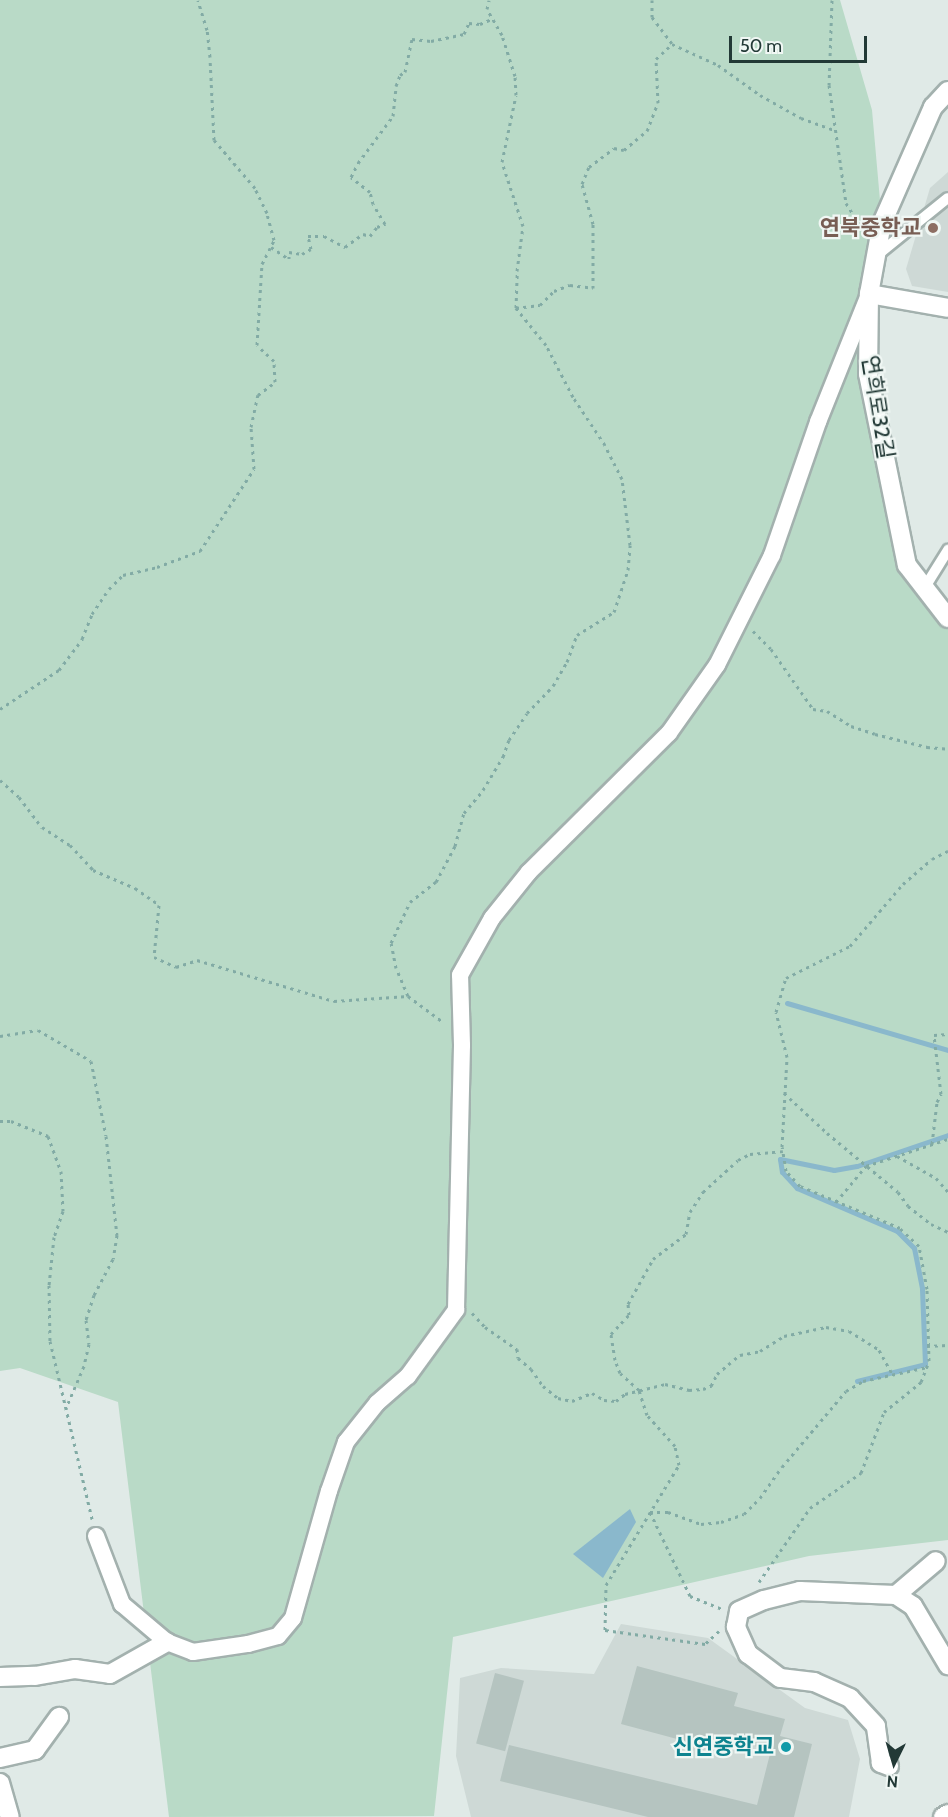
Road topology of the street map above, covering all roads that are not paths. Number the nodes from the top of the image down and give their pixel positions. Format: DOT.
graph roads {
  1 [pos="948,91"];
  2 [pos="948,198"];
  3 [pos="876,256"];
  4 [pos="869,294"];
  5 [pos="948,308"];
  6 [pos="948,550"];
  7 [pos="924,587"];
  8 [pos="948,618"];
  9 [pos="96,1536"];
  10 [pos="936,1561"];
  11 [pos="896,1596"];
  12 [pos="167,1642"];
  13 [pos="948,1665"];
  14 [pos="0,1677"];
  15 [pos="59,1717"];
  16 [pos="0,1758"];
  17 [pos="889,1766"];
  18 [pos="0,1783"];
  19 [pos="948,1814"];
  20 [pos="10,1817"];
  21 [pos="942,1817"];
  1 -- 3 [label="street, 연희로32길"];
  2 -- 3 [label="lane"];
  3 -- 4 [label="street, 연희로32길"];
  4 -- 5 [label="street"];
  4 -- 7 [label="street, 연희로32길"];
  4 -- 12 [label="street"];
  6 -- 7 [label="lane"];
  7 -- 8 [label="street, 연희로32길"];
  9 -- 12 [label="street"];
  10 -- 11 [label="street"];
  11 -- 13 [label="street"];
  11 -- 17 [label="street"];
  12 -- 14 [label="street"];
  15 -- 16 [label="street"];
  18 -- 20 [label="street"];
  19 -- 21 [label="street"];
}
